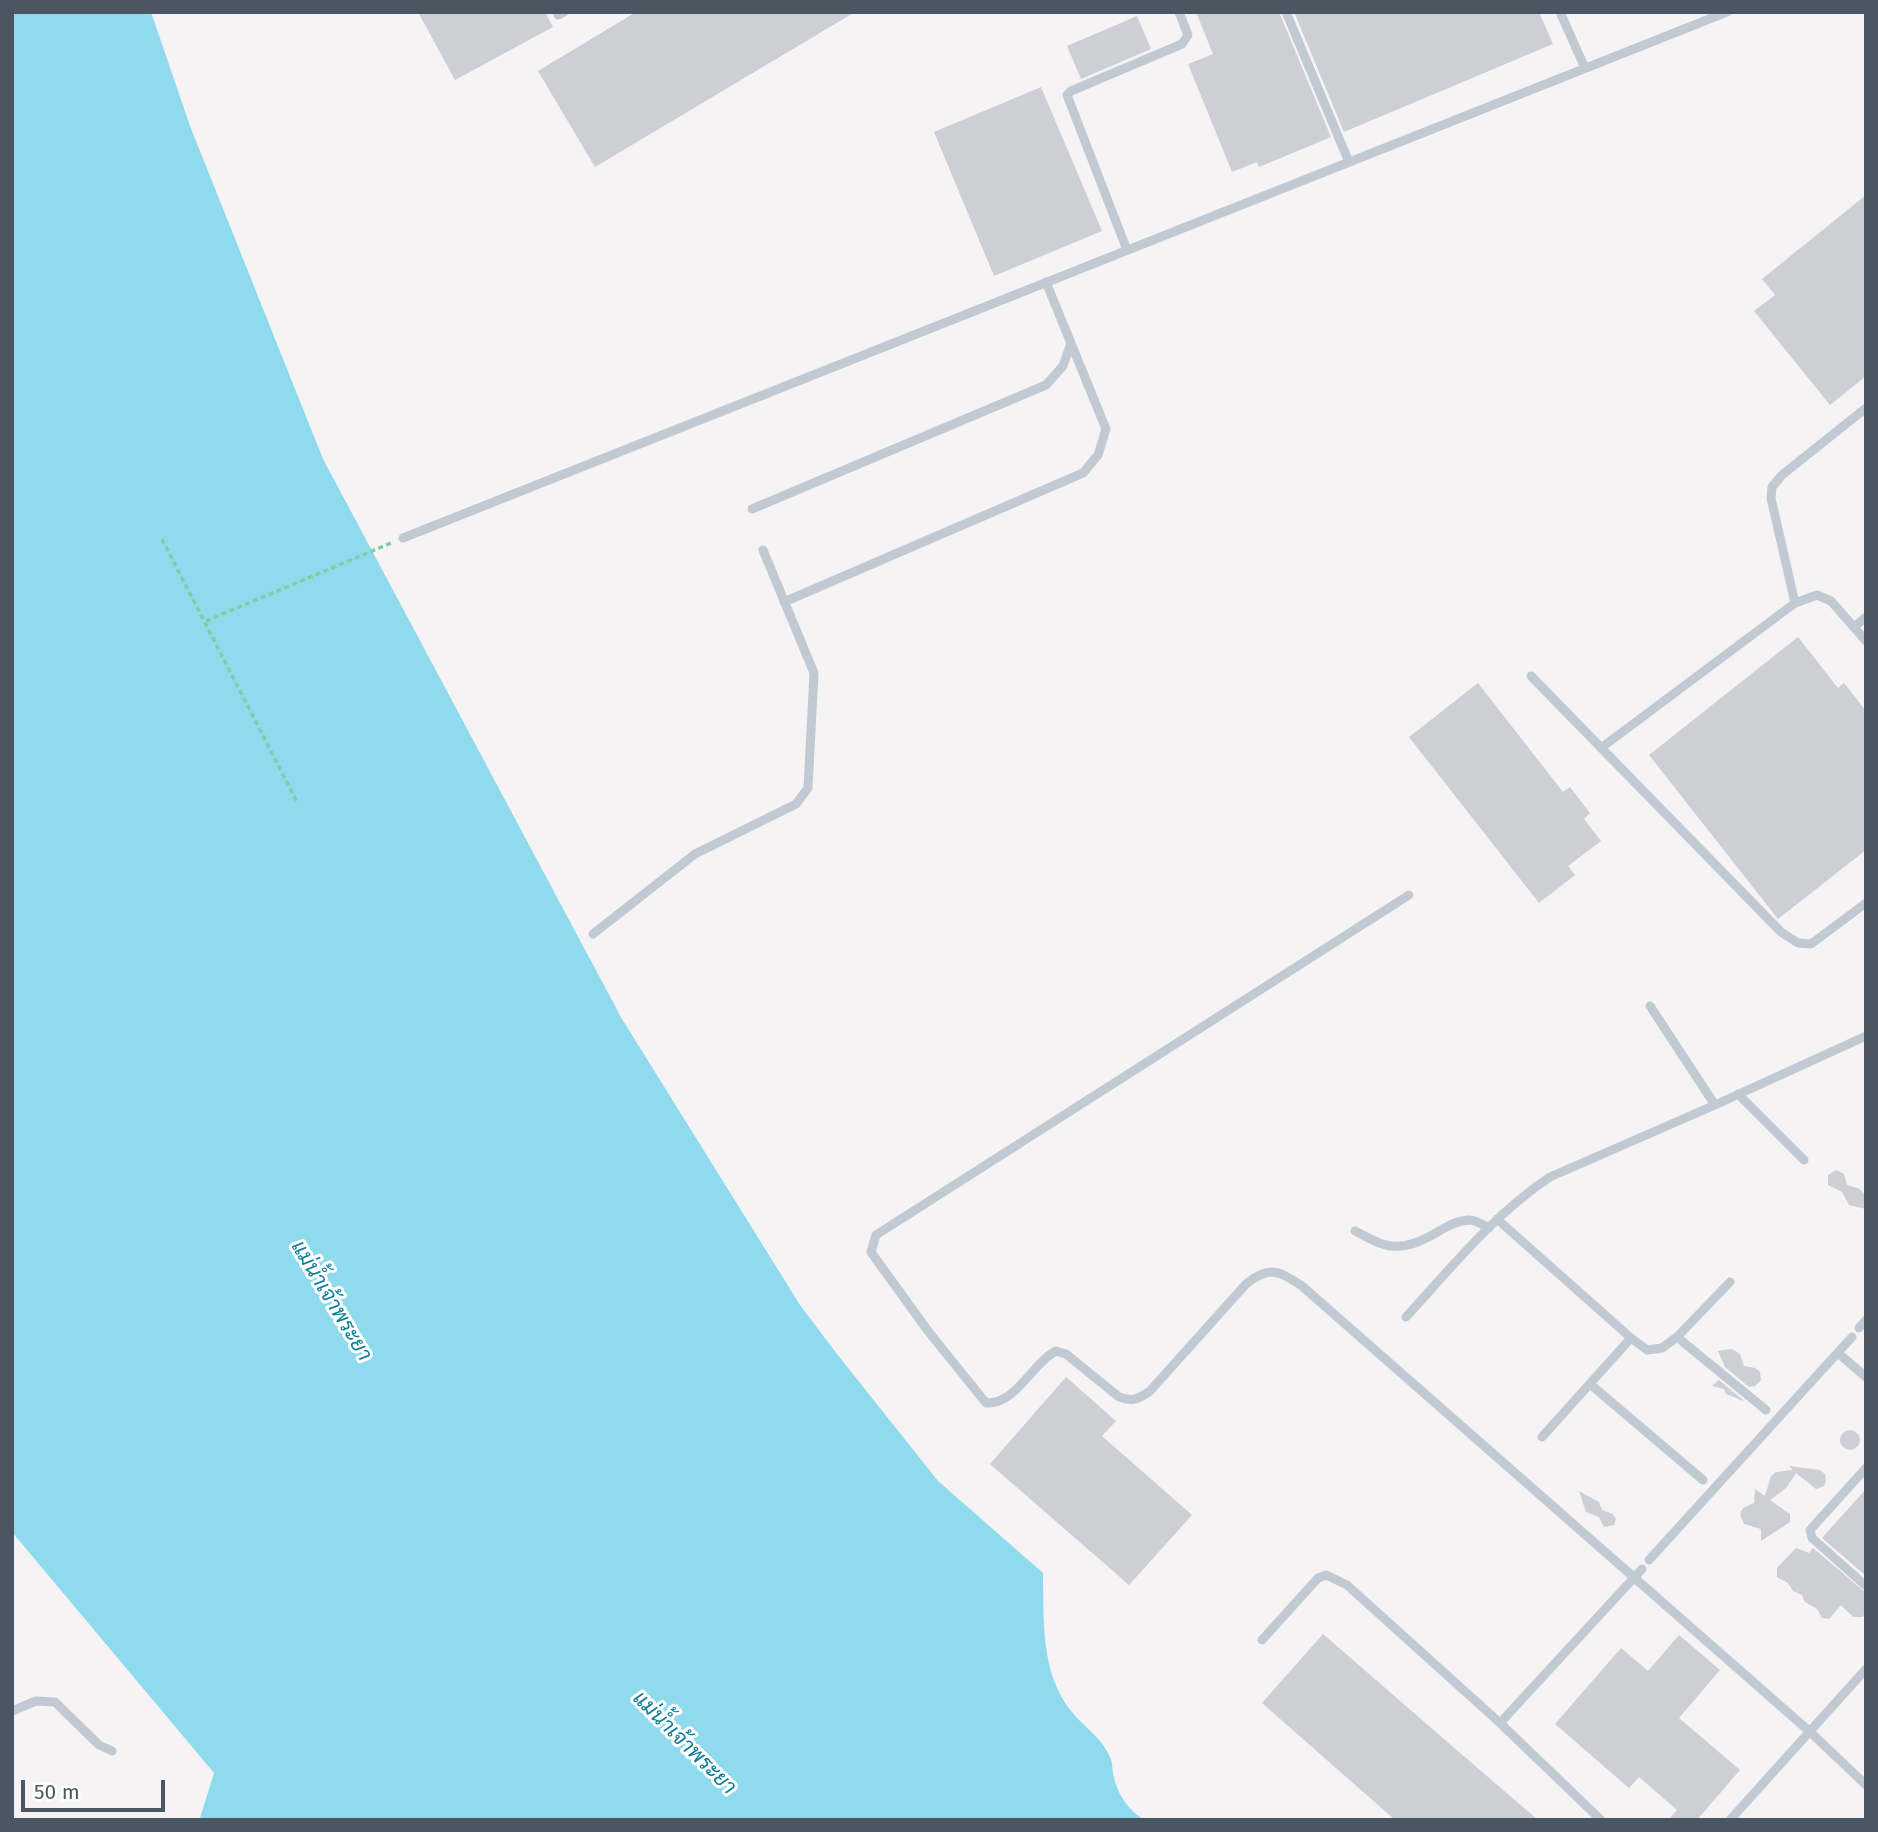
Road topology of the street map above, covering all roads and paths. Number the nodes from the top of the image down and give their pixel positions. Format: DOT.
graph roads {
  1 [pos="1179,12"];
  2 [pos="1286,12"];
  3 [pos="1560,12"];
  4 [pos="1727,12"];
  5 [pos="1585,68"];
  6 [pos="1349,162"];
  7 [pos="1127,250"];
  8 [pos="1046,282"];
  9 [pos="1071,343"];
  10 [pos="1866,408"];
  11 [pos="752,509"];
  12 [pos="403,538"];
  13 [pos="162,539"];
  14 [pos="763,550"];
  15 [pos="784,602"];
  16 [pos="1795,603"];
  17 [pos="1866,617"];
  18 [pos="206,621"];
  19 [pos="1854,627"];
  20 [pos="1866,641"];
  21 [pos="1531,676"];
  22 [pos="1601,748"];
  23 [pos="298,804"];
  24 [pos="1409,895"];
  25 [pos="1866,903"];
  26 [pos="593,934"];
  27 [pos="1650,1006"];
  28 [pos="1866,1036"];
  29 [pos="1738,1094"];
  30 [pos="1715,1105"];
  31 [pos="1804,1160"];
  32 [pos="1497,1219"];
  33 [pos="1489,1228"];
  34 [pos="1355,1231"];
  35 [pos="1730,1282"];
  36 [pos="1406,1317"];
  37 [pos="1852,1337"];
  38 [pos="1677,1338"];
  39 [pos="1631,1339"];
  40 [pos="1838,1353"];
  41 [pos="1866,1377"];
  42 [pos="1590,1384"];
  43 [pos="1766,1410"];
  44 [pos="1542,1437"];
  45 [pos="1866,1468"];
  46 [pos="1703,1480"];
  47 [pos="1649,1560"];
  48 [pos="1642,1569"];
  49 [pos="1633,1578"];
  50 [pos="1866,1587"];
  51 [pos="1262,1640"];
  52 [pos="1866,1669"];
  53 [pos="12,1711"];
  54 [pos="1500,1723"];
  55 [pos="1809,1731"];
  56 [pos="113,1751"];
  57 [pos="1866,1785"];
  58 [pos="1601,1820"];
  59 [pos="1730,1820"];
  1 -- 7 [label="lane"];
  2 -- 6 [label="lane"];
  3 -- 5 [label="lane"];
  4 -- 5 [label="lane"];
  5 -- 6 [label="lane"];
  6 -- 7 [label="lane"];
  7 -- 8 [label="lane"];
  8 -- 9 [label="lane"];
  8 -- 12 [label="lane"];
  9 -- 11 [label="lane"];
  9 -- 15 [label="lane"];
  10 -- 16 [label="lane"];
  12 -- 18 [label="path"];
  13 -- 18 [label="path"];
  14 -- 15 [label="lane"];
  15 -- 26 [label="lane"];
  16 -- 19 [label="lane"];
  16 -- 22 [label="lane"];
  17 -- 19 [label="lane"];
  18 -- 23 [label="path"];
  19 -- 20 [label="lane"];
  21 -- 22 [label="lane"];
  22 -- 25 [label="lane"];
  24 -- 49 [label="lane"];
  27 -- 30 [label="lane"];
  28 -- 29 [label="lane"];
  29 -- 30 [label="lane"];
  29 -- 31 [label="lane"];
  30 -- 32 [label="lane"];
  32 -- 33 [label="lane"];
  32 -- 39 [label="lane"];
  33 -- 34 [label="lane"];
  33 -- 36 [label="lane"];
  35 -- 38 [label="lane"];
  37 -- 40 [label="lane"];
  38 -- 39 [label="lane"];
  38 -- 43 [label="lane"];
  39 -- 42 [label="lane"];
  40 -- 41 [label="lane"];
  40 -- 47 [label="lane"];
  42 -- 44 [label="lane"];
  42 -- 46 [label="lane"];
  45 -- 50 [label="lane"];
  48 -- 49 [label="lane"];
  49 -- 54 [label="lane"];
  49 -- 55 [label="lane"];
  51 -- 54 [label="lane"];
  52 -- 55 [label="lane"];
  53 -- 56 [label="lane"];
  54 -- 58 [label="lane"];
  55 -- 57 [label="lane"];
  55 -- 59 [label="lane"];
}
